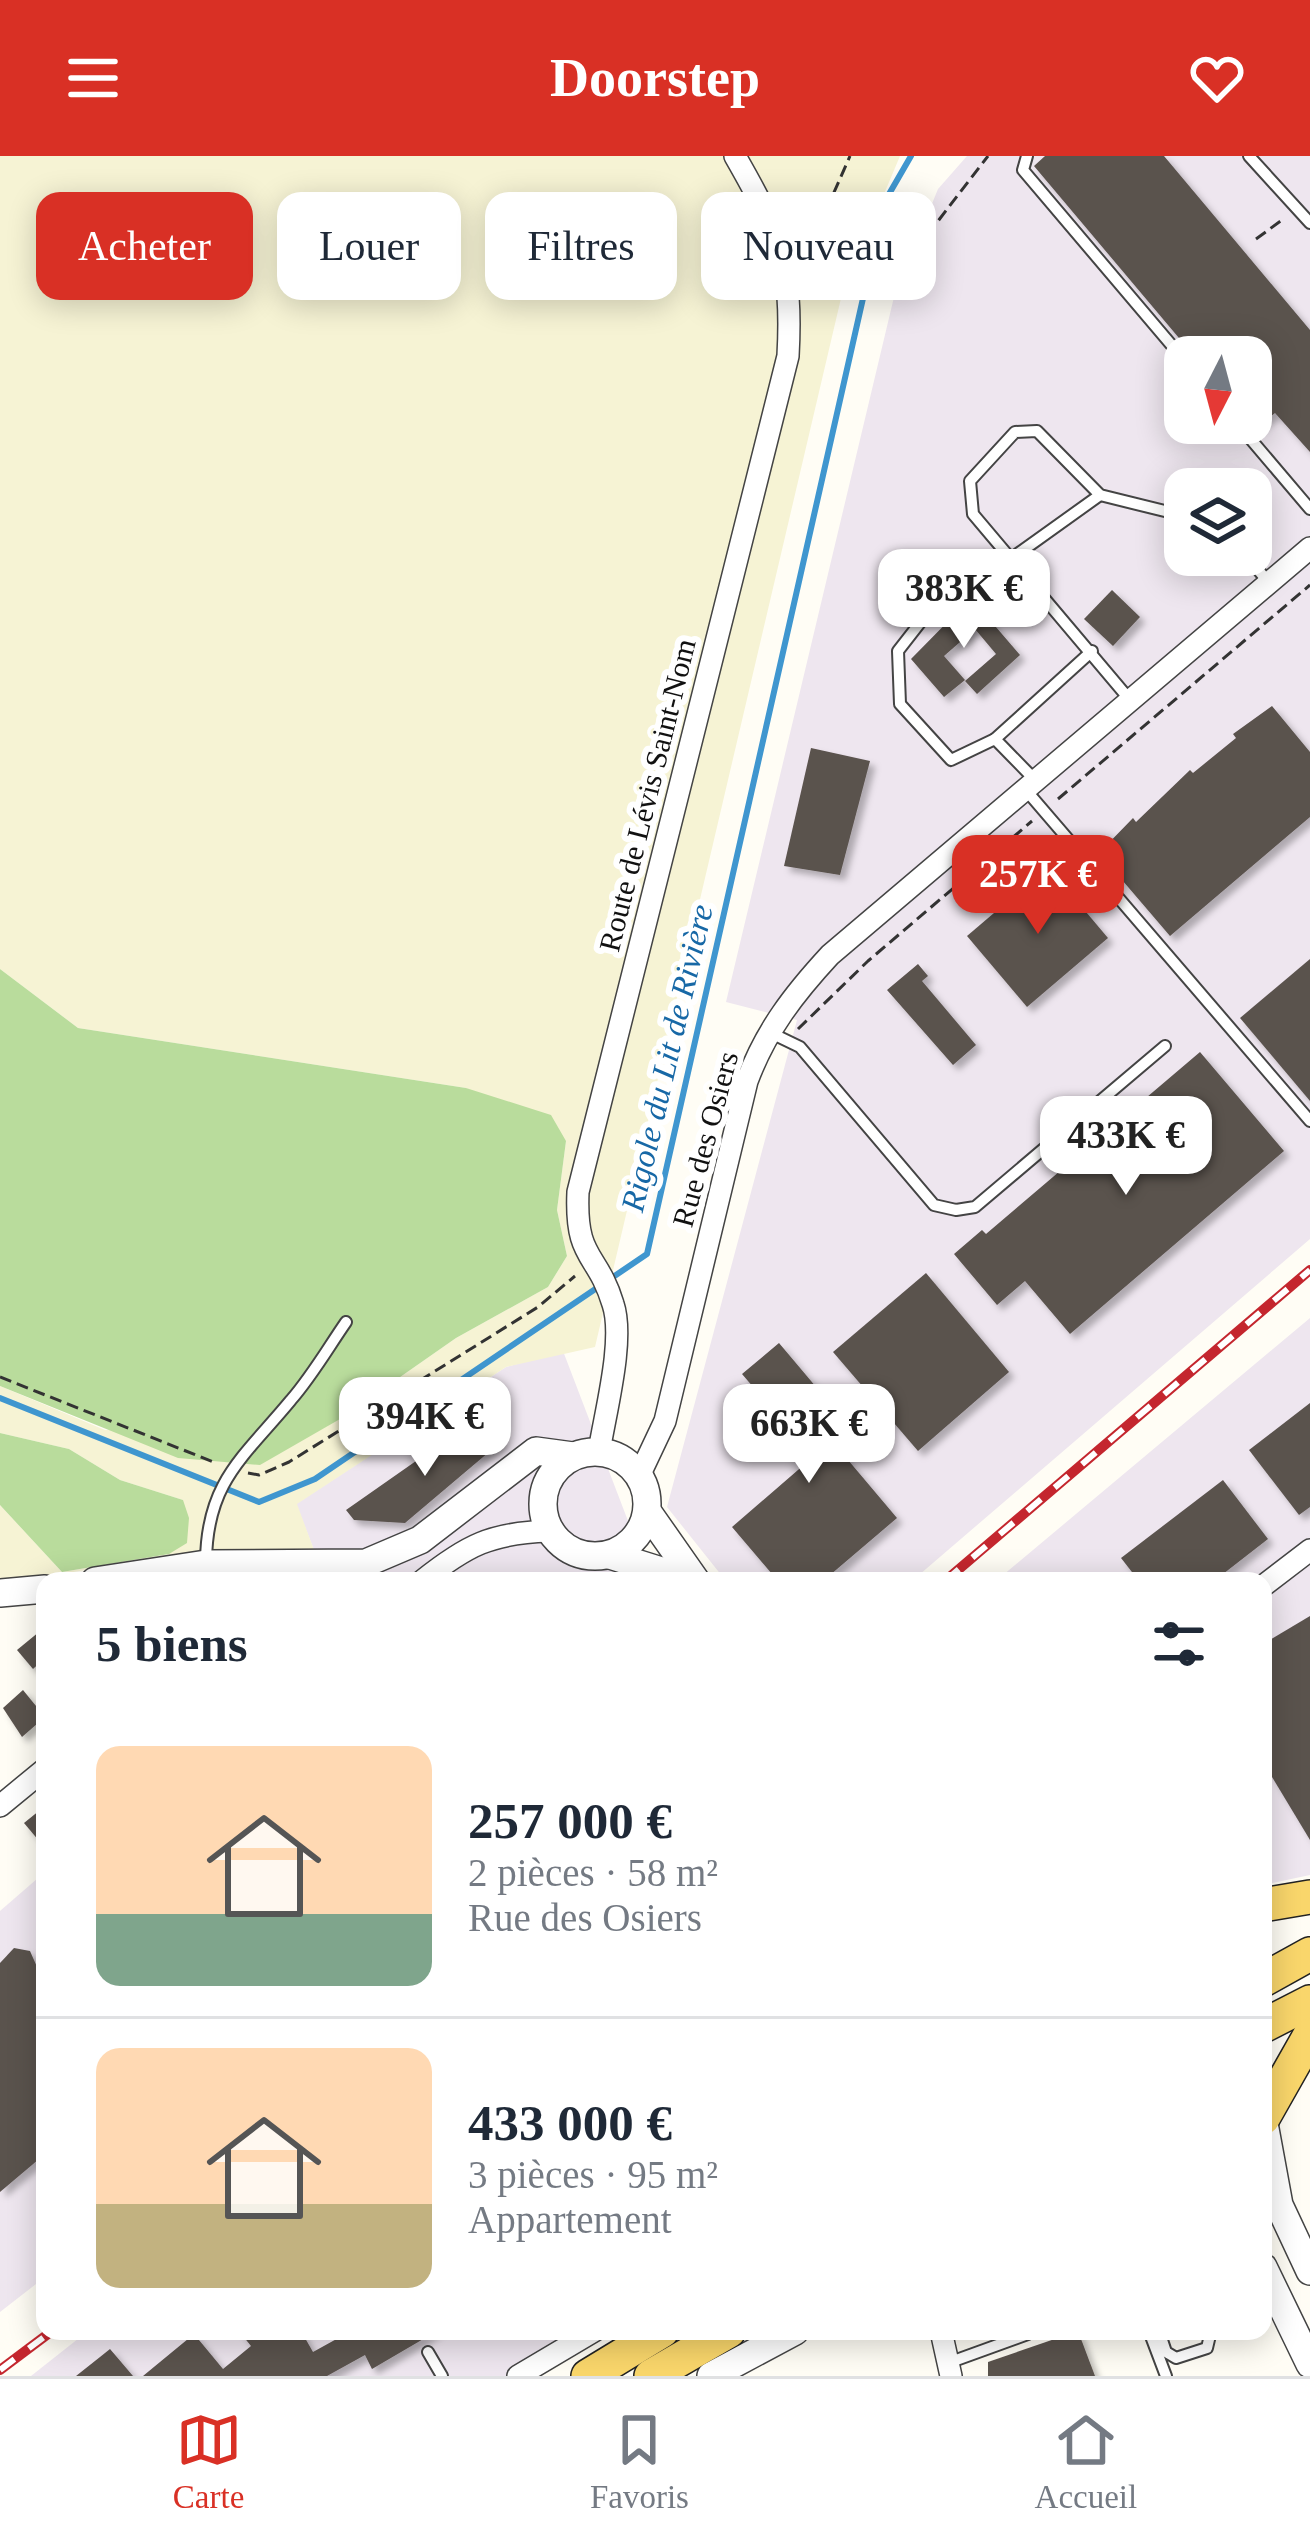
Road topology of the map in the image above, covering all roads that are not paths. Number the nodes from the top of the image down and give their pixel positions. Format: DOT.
graph roads {
  1 [pos="735,156"];
  2 [pos="1027,156"];
  3 [pos="1249,156"];
  4 [pos="1310,223"];
  5 [pos="1164,337"];
  6 [pos="1255,444"];
  7 [pos="1100,495"];
  8 [pos="1310,509"];
  9 [pos="1164,511"];
  10 [pos="1310,548"];
  11 [pos="1012,558"];
  12 [pos="1263,576"];
  13 [pos="1269,583"];
  14 [pos="1092,651"];
  15 [pos="1131,700"];
  16 [pos="995,739"];
  17 [pos="1030,785"];
  18 [pos="768,1032"];
  19 [pos="1166,1046"];
  20 [pos="1310,1121"];
  21 [pos="346,1322"];
  22 [pos="586,1454"];
  23 [pos="506,1473"];
  24 [pos="639,1476"];
  25 [pos="546,1485"];
  26 [pos="647,1511"];
  27 [pos="549,1531"];
  28 [pos="1310,1550"];
  29 [pos="610,1555"];
  30 [pos="206,1564"];
  31 [pos="154,1572"];
  32 [pos="267,1572"];
  33 [pos="433,1572"];
  34 [pos="666,1572"];
  35 [pos="689,1572"];
  36 [pos="1272,1579"];
  37 [pos="36,1590"];
  38 [pos="0,1593"];
  39 [pos="36,1776"];
  40 [pos="0,1806"];
  41 [pos="1310,1897"];
  42 [pos="1272,1903"];
  43 [pos="1310,1954"];
  44 [pos="1272,1975"];
  45 [pos="1310,2002"];
  46 [pos="1272,2021"];
  47 [pos="1310,2035"];
  48 [pos="1272,2102"];
  49 [pos="1272,2164"];
  50 [pos="1310,2271"];
  51 [pos="1272,2285"];
  52 [pos="577,2340"];
  53 [pos="647,2340"];
  54 [pos="713,2340"];
  55 [pos="778,2340"];
  56 [pos="1006,2340"];
  57 [pos="1152,2340"];
  58 [pos="1162,2340"];
  59 [pos="1209,2340"];
  60 [pos="428,2352"];
  61 [pos="947,2356"];
  62 [pos="1310,2364"];
  63 [pos="436,2374"];
  64 [pos="518,2376"];
  65 [pos="588,2376"];
  66 [pos="651,2376"];
  67 [pos="711,2376"];
  68 [pos="1166,2376"];
  1 -- 22 [label="street, Route de Lévis Saint-Nom"];
  2 -- 5 [label="lane"];
  3 -- 4 [label="lane"];
  6 -- 8 [label="lane"];
  7 -- 9 [label="lane"];
  7 -- 11 [label="lane"];
  7 -- 11 [label="lane"];
  10 -- 13 [label="street, Rue des Osiers"];
  11 -- 14 [label="lane"];
  11 -- 16 [label="lane"];
  12 -- 13 [label="lane"];
  13 -- 15 [label="street, Rue des Osiers"];
  14 -- 15 [label="lane"];
  14 -- 16 [label="lane"];
  15 -- 17 [label="street, Rue des Osiers"];
  16 -- 17 [label="lane"];
  17 -- 18 [label="street, Rue des Osiers"];
  17 -- 20 [label="lane"];
  18 -- 19 [label="lane"];
  18 -- 24 [label="street, Rue des Osiers"];
  21 -- 30 [label="lane"];
  22 -- 23 [label="street"];
  22 -- 24 [label="street"];
  22 -- 25 [label="street"];
  23 -- 25 [label="street"];
  23 -- 32 [label="street"];
  24 -- 26 [label="street"];
  25 -- 27 [label="street"];
  26 -- 29 [label="street"];
  26 -- 35 [label="street"];
  27 -- 29 [label="street"];
  27 -- 33 [label="street"];
  28 -- 36 [label="street"];
  29 -- 34 [label="street"];
  30 -- 31 [label="street"];
  30 -- 32 [label="street"];
  37 -- 38 [label="street"];
  39 -- 40 [label="street"];
  41 -- 42 [label="main road"];
  43 -- 44 [label="main road"];
  45 -- 46 [label="main road"];
  47 -- 48 [label="main road"];
  49 -- 50 [label="street"];
  51 -- 62 [label="street"];
  52 -- 64 [label="street"];
  53 -- 65 [label="main road"];
  54 -- 66 [label="main road"];
  55 -- 67 [label="street"];
  56 -- 61 [label="lane"];
  57 -- 68 [label="lane"];
  58 -- 59 [label="lane"];
  60 -- 63 [label="lane"];
}
